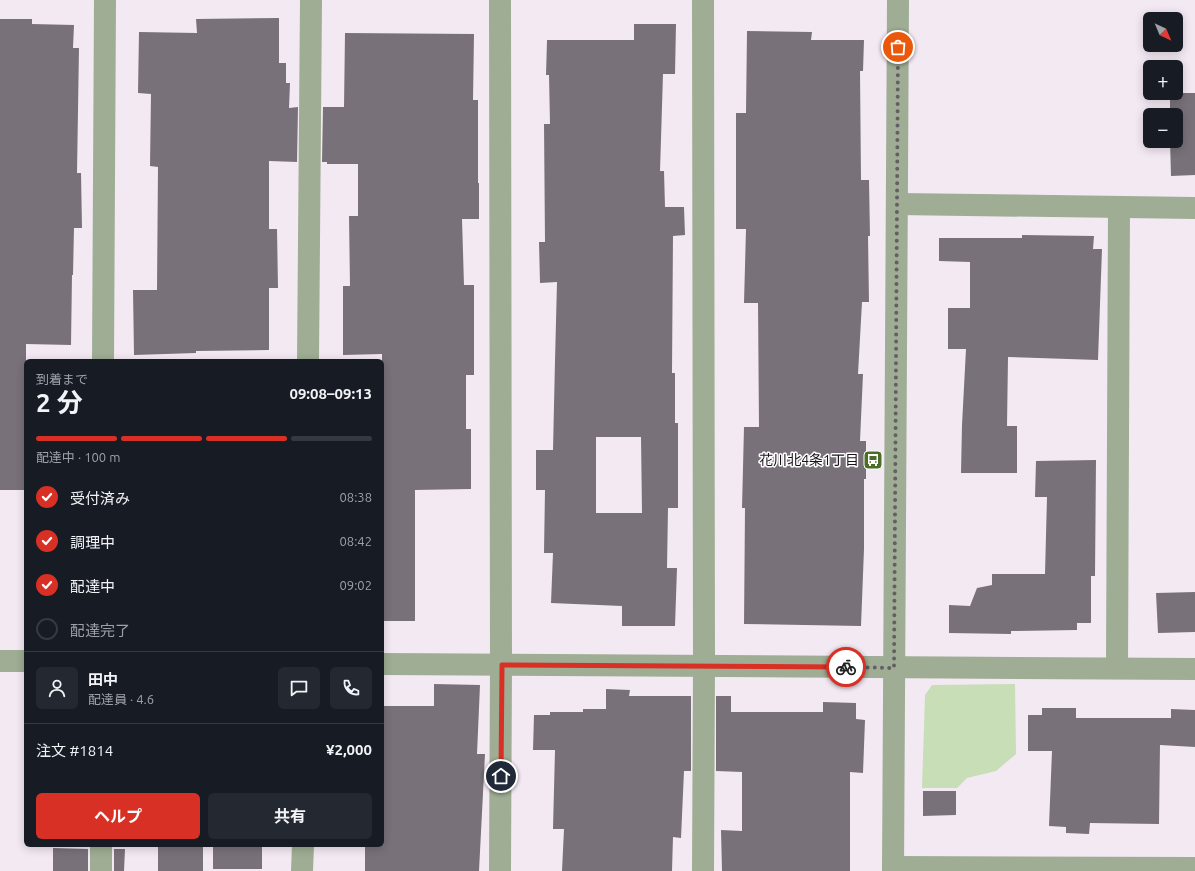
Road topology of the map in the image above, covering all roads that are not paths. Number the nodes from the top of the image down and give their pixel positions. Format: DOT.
graph roads {
  1 [pos="105,0"];
  2 [pos="311,0"];
  3 [pos="500,0"];
  4 [pos="703,0"];
  5 [pos="898,0"];
  6 [pos="897,204"];
  7 [pos="1120,207"];
  8 [pos="1195,208"];
  9 [pos="103,359"];
  10 [pos="308,359"];
  11 [pos="0,661"];
  12 [pos="24,661"];
  13 [pos="384,664"];
  14 [pos="502,665"];
  15 [pos="704,666"];
  16 [pos="894,668"];
  17 [pos="1117,668"];
  18 [pos="1195,669"];
  19 [pos="101,847"];
  20 [pos="303,847"];
  21 [pos="1195,868"];
  22 [pos="893,869"];
  23 [pos="101,871"];
  24 [pos="302,871"];
  25 [pos="500,871"];
  26 [pos="703,871"];
  1 -- 9 [label="street"];
  2 -- 10 [label="street"];
  3 -- 14 [label="street"];
  4 -- 15 [label="street"];
  5 -- 6 [label="street"];
  6 -- 7 [label="street"];
  6 -- 16 [label="street"];
  7 -- 8 [label="street"];
  7 -- 17 [label="street"];
  11 -- 12 [label="street"];
  13 -- 14 [label="street"];
  14 -- 15 [label="street"];
  14 -- 25 [label="street"];
  15 -- 16 [label="street"];
  15 -- 26 [label="street"];
  16 -- 17 [label="street"];
  16 -- 22 [label="street"];
  17 -- 18 [label="street"];
  19 -- 23 [label="street"];
  20 -- 24 [label="street"];
  21 -- 22 [label="street"];
}
